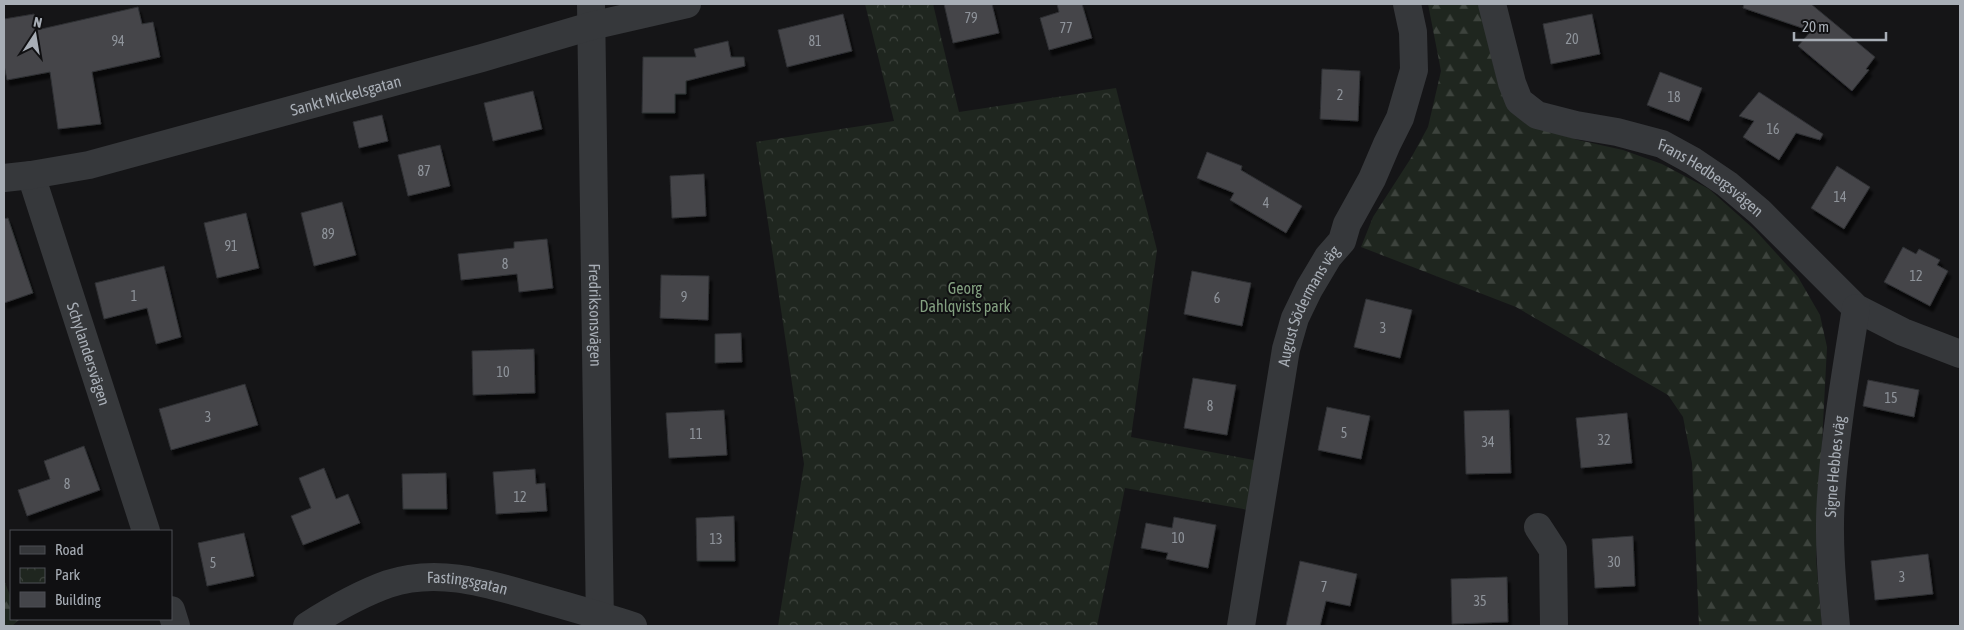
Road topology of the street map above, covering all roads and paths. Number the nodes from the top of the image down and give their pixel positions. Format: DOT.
graph roads {
  1 [pos="687,4"];
  2 [pos="1407,4"];
  3 [pos="1492,4"];
  4 [pos="591,15"];
  5 [pos="31,175"];
  6 [pos="4,178"];
  7 [pos="1856,308"];
  8 [pos="1960,354"];
  9 [pos="1538,527"];
  10 [pos="146,530"];
  11 [pos="172,613"];
  12 [pos="600,621"];
  13 [pos="176,626"];
  14 [pos="307,626"];
  15 [pos="633,626"];
  16 [pos="1241,626"];
  17 [pos="1554,626"];
  18 [pos="1836,626"];
  1 -- 4 [label="street, Sankt Mickelsgatan"];
  2 -- 16 [label="street, August Södermans väg"];
  3 -- 7 [label="street, Frans Hedbergsvägen"];
  4 -- 5 [label="street, Sankt Mickelsgatan"];
  4 -- 12 [label="street, Fredriksonsvägen"];
  5 -- 6 [label="street, Sankt Mickelsgatan"];
  5 -- 10 [label="street, Schylandersvägen"];
  7 -- 8 [label="street, Frans Hedbergsvägen"];
  7 -- 18 [label="street, Signe Hebbes väg"];
  9 -- 17 [label="street"];
  11 -- 13 [label="street"];
  12 -- 14 [label="street, Fastingsgatan"];
  12 -- 15 [label="street, Fastingsgatan"];
}
